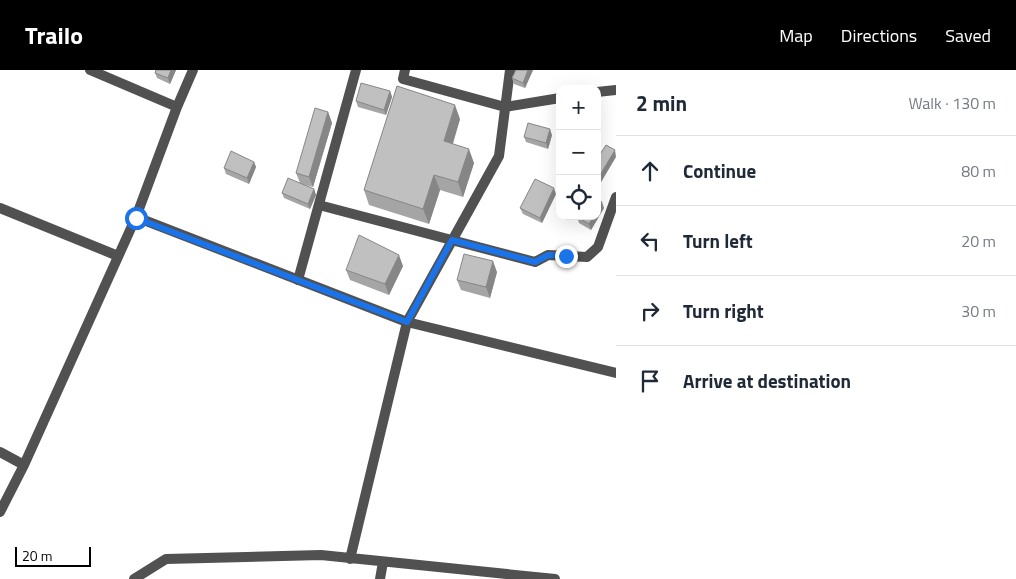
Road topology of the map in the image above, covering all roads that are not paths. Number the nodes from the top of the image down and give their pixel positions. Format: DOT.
graph roads {
  1 [pos="90,70"];
  2 [pos="194,70"];
  3 [pos="356,70"];
  4 [pos="405,70"];
  5 [pos="510,70"];
  6 [pos="616,90"];
  7 [pos="601,92"];
  8 [pos="556,99"];
  9 [pos="177,107"];
  10 [pos="505,107"];
  11 [pos="616,197"];
  12 [pos="319,205"];
  13 [pos="0,208"];
  14 [pos="136,218"];
  15 [pos="452,240"];
  16 [pos="118,256"];
  17 [pos="298,280"];
  18 [pos="407,322"];
  19 [pos="616,373"];
  20 [pos="0,452"];
  21 [pos="24,465"];
  22 [pos="0,512"];
  23 [pos="350,559"];
  24 [pos="383,562"];
  25 [pos="134,579"];
  26 [pos="380,579"];
  27 [pos="555,579"];
  1 -- 9 [label="street"];
  2 -- 9 [label="street"];
  3 -- 12 [label="street"];
  4 -- 10 [label="street"];
  5 -- 10 [label="street"];
  6 -- 7 [label="street"];
  8 -- 10 [label="street"];
  9 -- 14 [label="street"];
  10 -- 15 [label="street"];
  11 -- 15 [label="street"];
  12 -- 15 [label="street"];
  12 -- 17 [label="street"];
  13 -- 16 [label="street"];
  14 -- 16 [label="street"];
  14 -- 17 [label="street"];
  15 -- 18 [label="street"];
  16 -- 21 [label="street"];
  17 -- 18 [label="street"];
  18 -- 19 [label="street"];
  18 -- 23 [label="street"];
  20 -- 21 [label="street"];
  21 -- 22 [label="street"];
  23 -- 24 [label="street"];
  23 -- 25 [label="street"];
  24 -- 26 [label="street"];
  24 -- 27 [label="street"];
}
